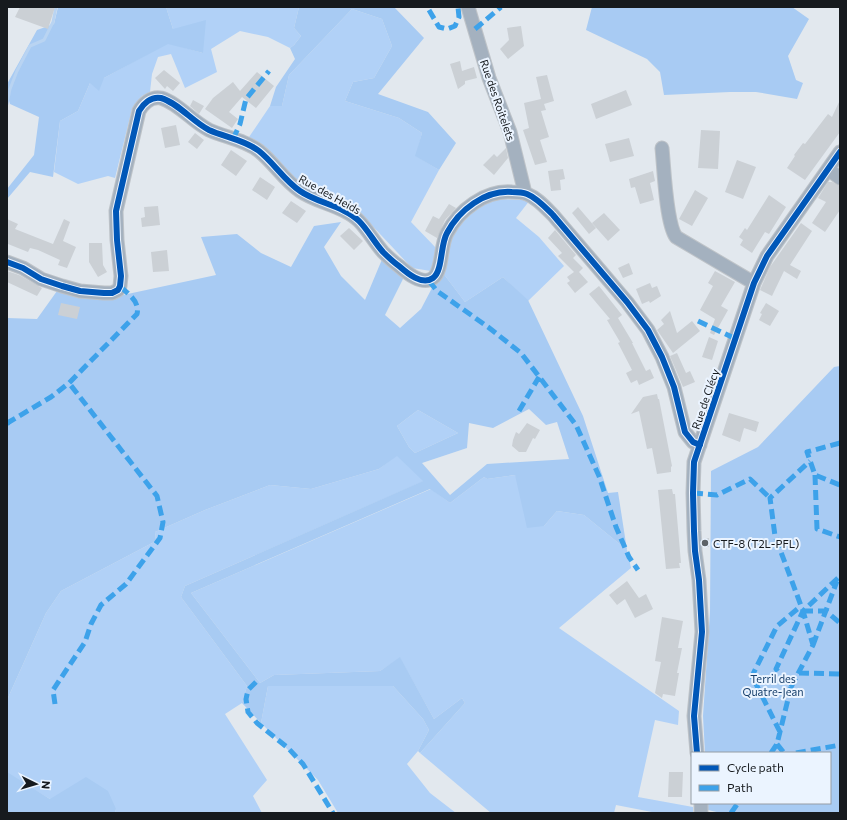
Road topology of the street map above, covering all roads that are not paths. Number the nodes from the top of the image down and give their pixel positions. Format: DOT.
graph roads {
  1 [pos="468,7"];
  2 [pos="662,148"];
  3 [pos="840,152"];
  4 [pos="828,170"];
  5 [pos="840,178"];
  6 [pos="525,193"];
  7 [pos="7,262"];
  8 [pos="754,283"];
  9 [pos="700,445"];
  10 [pos="697,752"];
  1 -- 6 [label="street, Rue des Roitelets"];
  2 -- 8 [label="street"];
  3 -- 4 [label="street, Rue de Clécy"];
  4 -- 5 [label="street"];
  4 -- 8 [label="street, Rue de Clécy"];
  6 -- 7 [label="street, Rue des Heids"];
  6 -- 9 [label="street"];
  8 -- 9 [label="street, Rue de Clécy"];
  9 -- 10 [label="street, Rue de Clécy"];
}
